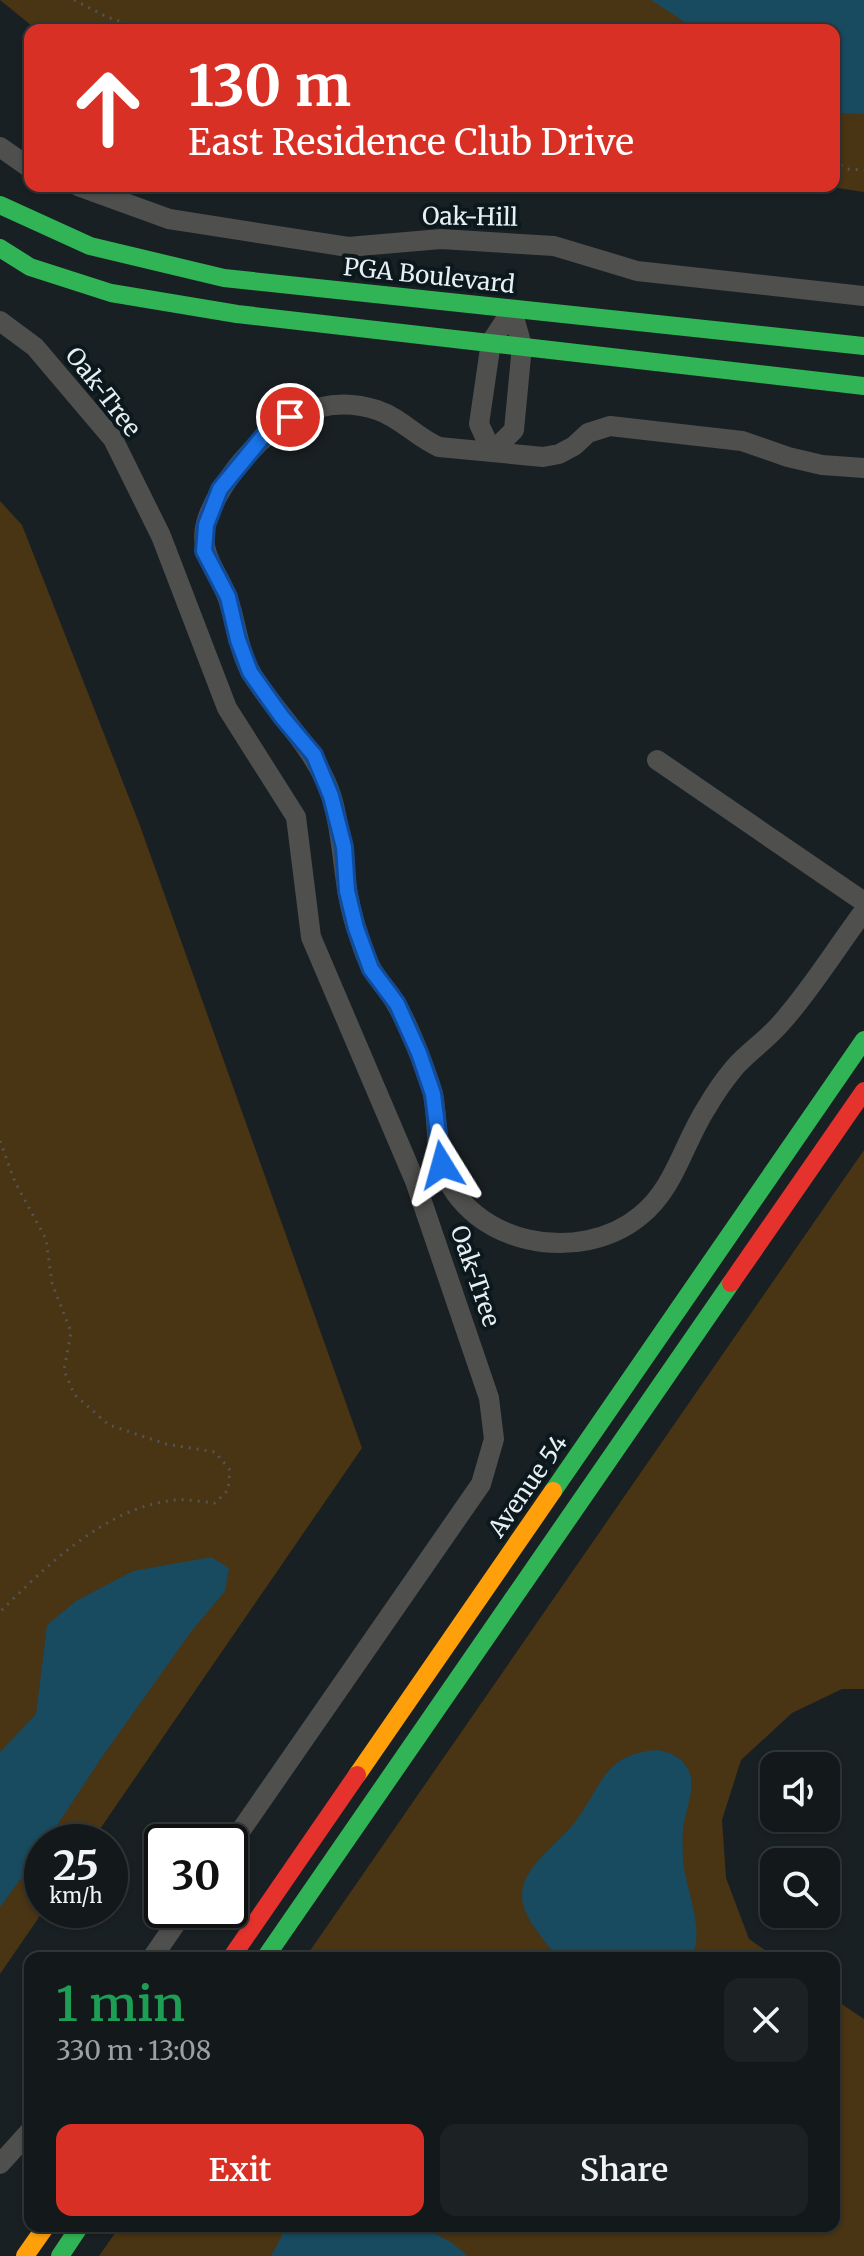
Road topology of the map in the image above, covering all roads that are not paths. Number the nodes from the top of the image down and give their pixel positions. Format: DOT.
graph roads {
  1 [pos="0,147"];
  2 [pos="24,164"];
  3 [pos="95,192"];
  4 [pos="0,205"];
  5 [pos="0,248"];
  6 [pos="864,296"];
  7 [pos="512,310"];
  8 [pos="0,321"];
  9 [pos="491,342"];
  10 [pos="522,346"];
  11 [pos="864,346"];
  12 [pos="864,386"];
  13 [pos="492,452"];
  14 [pos="864,468"];
  15 [pos="657,760"];
  16 [pos="864,902"];
  17 [pos="864,911"];
  18 [pos="864,1040"];
  19 [pos="864,1091"];
  20 [pos="245,1824"];
  21 [pos="173,1928"];
  22 [pos="156,1952"];
  23 [pos="235,1952"];
  24 [pos="269,1952"];
  25 [pos="24,2138"];
  26 [pos="0,2164"];
  27 [pos="42,2232"];
  28 [pos="76,2232"];
  29 [pos="25,2256"];
  30 [pos="60,2256"];
  1 -- 2 [label="street"];
  3 -- 6 [label="street, Oak-Hill"];
  4 -- 7 [label="street, PGA Boulevard"];
  5 -- 9 [label="street"];
  7 -- 9 [label="street"];
  7 -- 10 [label="street"];
  7 -- 11 [label="street, PGA Boulevard"];
  8 -- 20 [label="street, Oak-Tree"];
  9 -- 10 [label="street"];
  9 -- 13 [label="street"];
  10 -- 12 [label="street"];
  10 -- 13 [label="street"];
  13 -- 14 [label="street"];
  13 -- 17 [label="street"];
  15 -- 16 [label="street"];
  18 -- 23 [label="street, Avenue 54"];
  19 -- 24 [label="street"];
  21 -- 22 [label="street"];
  25 -- 26 [label="street"];
  27 -- 29 [label="street"];
  28 -- 30 [label="street"];
}
